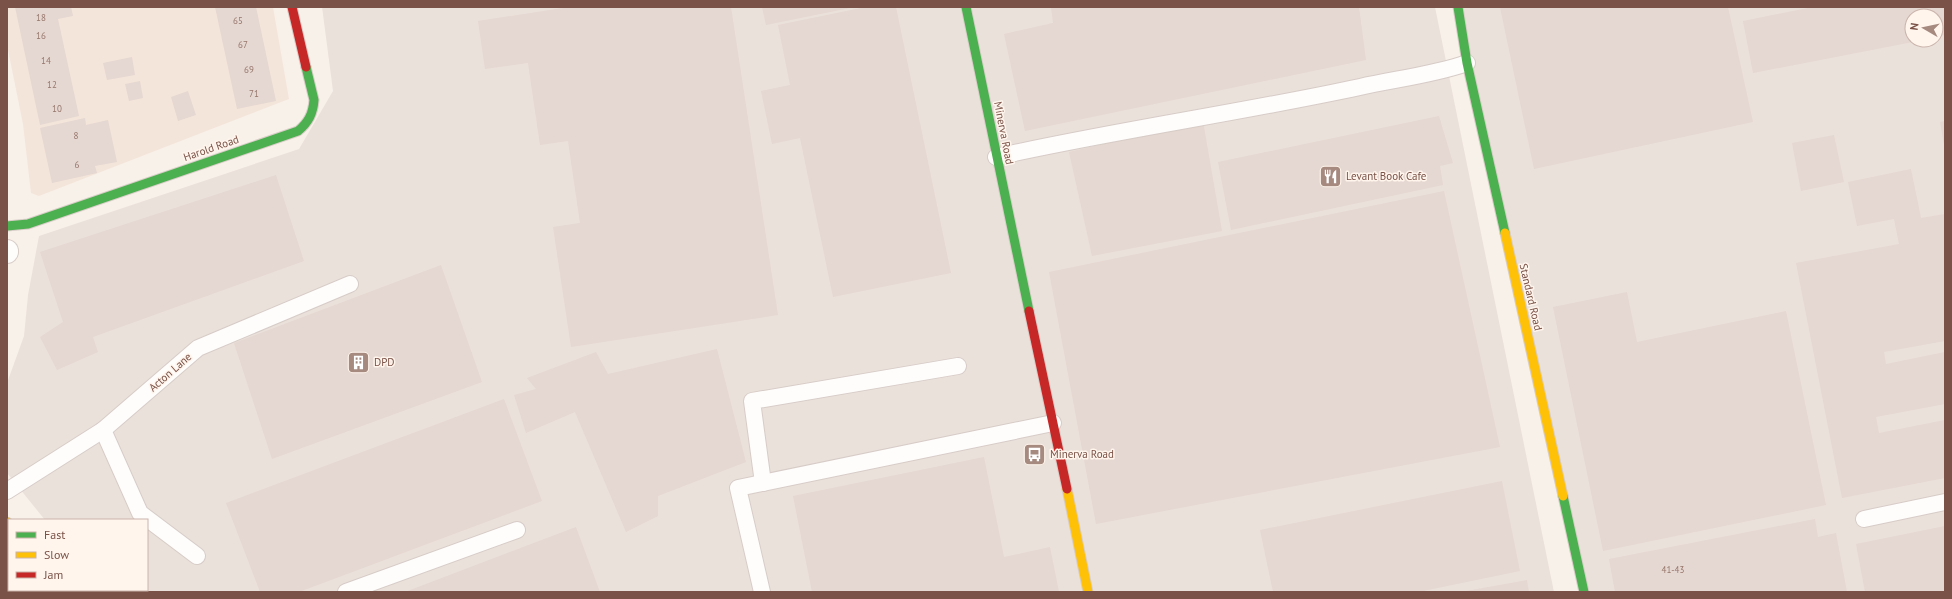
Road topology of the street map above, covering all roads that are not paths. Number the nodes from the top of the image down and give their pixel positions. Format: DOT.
graph roads {
  1 [pos="292,7"];
  2 [pos="966,7"];
  3 [pos="1458,7"];
  4 [pos="1467,63"];
  5 [pos="996,156"];
  6 [pos="7,226"];
  7 [pos="350,284"];
  8 [pos="958,366"];
  9 [pos="1053,423"];
  10 [pos="103,430"];
  11 [pos="763,483"];
  12 [pos="7,491"];
  13 [pos="1945,502"];
  14 [pos="148,519"];
  15 [pos="148,519"];
  16 [pos="1864,519"];
  17 [pos="517,530"];
  18 [pos="197,556"];
  19 [pos="346,592"];
  20 [pos="762,592"];
  21 [pos="1088,592"];
  22 [pos="1584,592"];
  1 -- 6 [label="street, Harold Road"];
  2 -- 5 [label="street, Minerva Road"];
  3 -- 4 [label="street, Standard Road"];
  4 -- 5 [label="lane"];
  4 -- 22 [label="street, Standard Road"];
  5 -- 9 [label="street, Minerva Road"];
  7 -- 10 [label="lane, Acton Lane"];
  8 -- 11 [label="lane"];
  9 -- 11 [label="lane"];
  9 -- 21 [label="street, Minerva Road"];
  10 -- 12 [label="lane, Acton Lane"];
  10 -- 14 [label="lane"];
  11 -- 20 [label="lane"];
  13 -- 16 [label="lane"];
  15 -- 18 [label="lane"];
  17 -- 19 [label="lane"];
}
